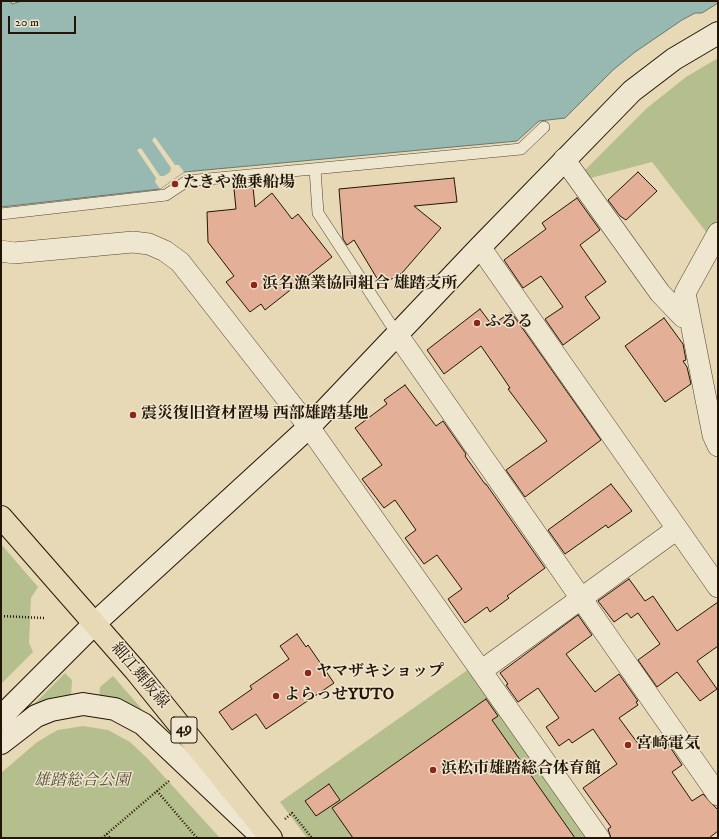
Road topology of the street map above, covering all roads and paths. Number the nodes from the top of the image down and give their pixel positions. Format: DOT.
graph roads {
  1 [pos="718,33"];
  2 [pos="544,127"];
  3 [pos="564,159"];
  4 [pos="315,169"];
  5 [pos="1,214"];
  6 [pos="718,233"];
  7 [pos="480,247"];
  8 [pos="1,251"];
  9 [pos="690,316"];
  10 [pos="397,334"];
  11 [pos="309,427"];
  12 [pos="718,446"];
  13 [pos="1,517"];
  14 [pos="677,529"];
  15 [pos="718,587"];
  16 [pos="581,598"];
  17 [pos="1,616"];
  18 [pos="44,618"];
  19 [pos="94,624"];
  20 [pos="481,671"];
  21 [pos="1,717"];
  22 [pos="1,743"];
  23 [pos="173,777"];
  24 [pos="157,791"];
  25 [pos="718,795"];
  26 [pos="284,819"];
  27 [pos="107,834"];
  28 [pos="102,838"];
  29 [pos="110,838"];
  30 [pos="197,838"];
  31 [pos="263,838"];
  32 [pos="271,838"];
  33 [pos="312,838"];
  34 [pos="599,838"];
  1 -- 3 [label="street"];
  2 -- 4 [label="lane"];
  3 -- 7 [label="street"];
  3 -- 9 [label="street"];
  4 -- 5 [label="lane"];
  4 -- 10 [label="lane"];
  6 -- 9 [label="street"];
  7 -- 10 [label="street"];
  7 -- 14 [label="street"];
  8 -- 11 [label="street"];
  9 -- 12 [label="street"];
  10 -- 11 [label="street"];
  10 -- 16 [label="street"];
  11 -- 19 [label="street"];
  11 -- 20 [label="street"];
  13 -- 19 [label="main road, 細江舞阪線 / 49"];
  14 -- 15 [label="street"];
  14 -- 16 [label="street"];
  16 -- 20 [label="street"];
  16 -- 25 [label="street"];
  17 -- 18 [label="path"];
  19 -- 21 [label="street"];
  19 -- 32 [label="main road, 細江舞阪線 / 49"];
  20 -- 34 [label="street"];
  22 -- 31 [label="street"];
  23 -- 24 [label="path"];
  24 -- 27 [label="path"];
  24 -- 30 [label="path"];
  26 -- 33 [label="path"];
  27 -- 28 [label="path"];
  27 -- 29 [label="path"];
}
